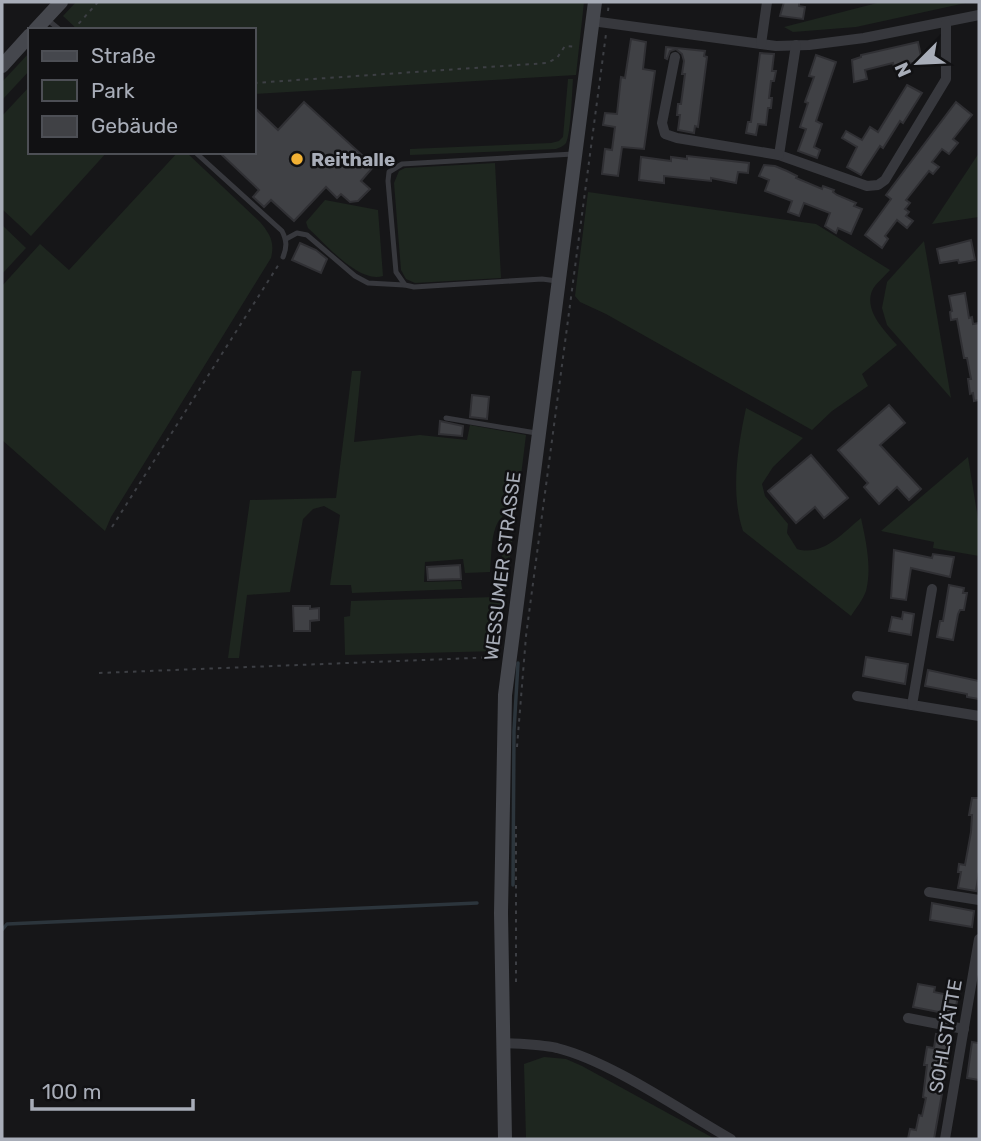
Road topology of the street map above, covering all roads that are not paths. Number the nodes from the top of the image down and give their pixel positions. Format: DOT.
graph roads {
  1 [pos="61,2"];
  2 [pos="595,2"];
  3 [pos="767,2"];
  4 [pos="979,15"];
  5 [pos="46,18"];
  6 [pos="600,22"];
  7 [pos="946,23"];
  8 [pos="37,28"];
  9 [pos="58,28"];
  10 [pos="28,38"];
  11 [pos="761,44"];
  12 [pos="796,45"];
  13 [pos="675,57"];
  14 [pos="2,66"];
  15 [pos="197,154"];
  16 [pos="576,154"];
  17 [pos="779,155"];
  18 [pos="286,239"];
  19 [pos="284,257"];
  20 [pos="560,281"];
  21 [pos="405,285"];
  22 [pos="446,418"];
  23 [pos="539,433"];
  24 [pos="932,589"];
  25 [pos="857,696"];
  26 [pos="912,705"];
  27 [pos="979,716"];
  28 [pos="929,892"];
  29 [pos="979,900"];
  30 [pos="979,939"];
  31 [pos="908,1018"];
  32 [pos="964,1029"];
  33 [pos="502,1044"];
  34 [pos="505,1139"];
  35 [pos="731,1139"];
  36 [pos="945,1139"];
  1 -- 5 [label="main road"];
  2 -- 6 [label="main road, WESSUMER STRASSE"];
  3 -- 11 [label="street"];
  4 -- 7 [label="street"];
  5 -- 8 [label="main road"];
  5 -- 9 [label="lane"];
  6 -- 11 [label="street"];
  6 -- 16 [label="main road, WESSUMER STRASSE"];
  7 -- 12 [label="street"];
  7 -- 17 [label="street"];
  10 -- 14 [label="main road"];
  11 -- 12 [label="street"];
  12 -- 17 [label="street"];
  13 -- 17 [label="street"];
  15 -- 18 [label="lane"];
  16 -- 20 [label="main road, WESSUMER STRASSE"];
  16 -- 21 [label="lane"];
  18 -- 19 [label="lane"];
  18 -- 21 [label="lane"];
  20 -- 21 [label="lane"];
  20 -- 23 [label="main road, WESSUMER STRASSE"];
  22 -- 23 [label="lane"];
  23 -- 33 [label="main road, WESSUMER STRASSE"];
  24 -- 26 [label="street"];
  25 -- 26 [label="street"];
  26 -- 27 [label="street"];
  28 -- 29 [label="street"];
  30 -- 32 [label="street, SOHLSTÄTTE"];
  31 -- 32 [label="street"];
  32 -- 36 [label="street, SOHLSTÄTTE"];
  33 -- 34 [label="main road, WESSUMER STRASSE"];
  33 -- 35 [label="street"];
}
